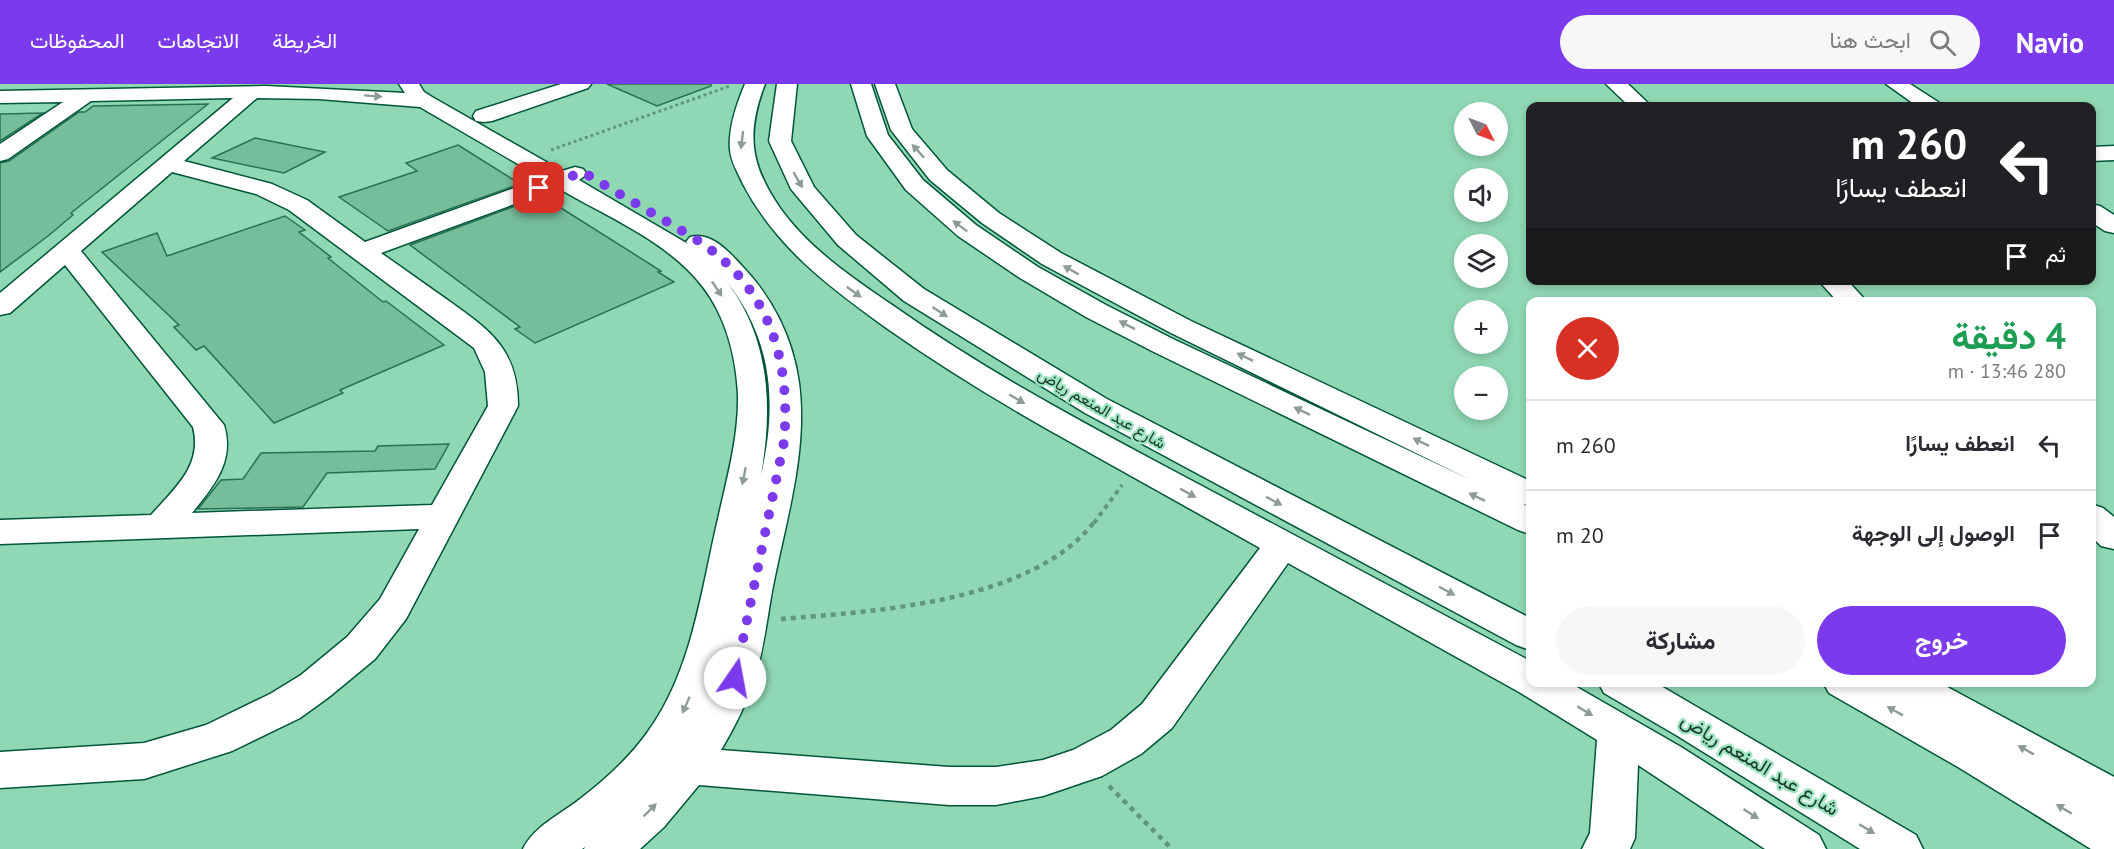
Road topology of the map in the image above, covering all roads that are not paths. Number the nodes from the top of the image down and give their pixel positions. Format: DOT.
graph roads {
  1 [pos="226,84"];
  2 [pos="581,84"];
  3 [pos="755,84"];
  4 [pos="787,84"];
  5 [pos="861,84"];
  6 [pos="885,84"];
  7 [pos="1617,84"];
  8 [pos="1896,84"];
  9 [pos="0,89"];
  10 [pos="95,89"];
  11 [pos="425,90"];
  12 [pos="252,92"];
  13 [pos="0,98"];
  14 [pos="1637,102"];
  15 [pos="1925,102"];
  16 [pos="484,116"];
  17 [pos="2114,153"];
  18 [pos="0,154"];
  19 [pos="2096,154"];
  20 [pos="168,164"];
  21 [pos="572,176"];
  22 [pos="2096,214"];
  23 [pos="2114,226"];
  24 [pos="67,250"];
  25 [pos="363,251"];
  26 [pos="1836,285"];
  27 [pos="1849,297"];
  28 [pos="0,307"];
  29 [pos="1526,493"];
  30 [pos="444,516"];
  31 [pos="1526,520"];
  32 [pos="2096,521"];
  33 [pos="161,526"];
  34 [pos="0,531"];
  35 [pos="2114,537"];
  36 [pos="1282,544"];
  37 [pos="1526,633"];
  38 [pos="1526,678"];
  39 [pos="1542,687"];
  40 [pos="1627,687"];
  41 [pos="1852,687"];
  42 [pos="1911,687"];
  43 [pos="1619,731"];
  44 [pos="689,766"];
  45 [pos="0,770"];
  46 [pos="2114,799"];
  47 [pos="2114,839"];
  48 [pos="546,849"];
  49 [pos="607,849"];
  50 [pos="1605,849"];
  51 [pos="1803,849"];
  52 [pos="1900,849"];
  1 -- 10 [label="street"];
  2 -- 16 [label="street"];
  3 -- 36 [label="street, one-way"];
  4 -- 37 [label="street, شارع عبد المنعم رياض, one-way"];
  31 -- 5 [label="street, one-way"];
  29 -- 6 [label="street, one-way"];
  7 -- 14 [label="street"];
  8 -- 15 [label="street"];
  9 -- 10 [label="street"];
  10 -- 12 [label="street"];
  10 -- 13 [label="street"];
  10 -- 18 [label="street"];
  12 -- 11 [label="street, one-way"];
  11 -- 16 [label="street"];
  11 -- 21 [label="street"];
  12 -- 20 [label="street"];
  16 -- 21 [label="street"];
  17 -- 19 [label="street"];
  20 -- 24 [label="street"];
  20 -- 25 [label="street"];
  21 -- 25 [label="street"];
  21 -- 44 [label="street"];
  21 -- 48 [label="street, one-way"];
  22 -- 23 [label="street"];
  24 -- 28 [label="street"];
  24 -- 33 [label="street"];
  25 -- 30 [label="street"];
  26 -- 27 [label="street"];
  30 -- 33 [label="street"];
  30 -- 45 [label="street"];
  32 -- 35 [label="street"];
  33 -- 34 [label="street"];
  36 -- 38 [label="street"];
  36 -- 44 [label="street"];
  39 -- 43 [label="street, one-way"];
  40 -- 52 [label="street, شارع عبد المنعم رياض, one-way"];
  47 -- 41 [label="street, one-way"];
  46 -- 42 [label="street, one-way"];
  43 -- 50 [label="street"];
  43 -- 51 [label="street, one-way"];
  49 -- 44 [label="street, one-way"];
}
